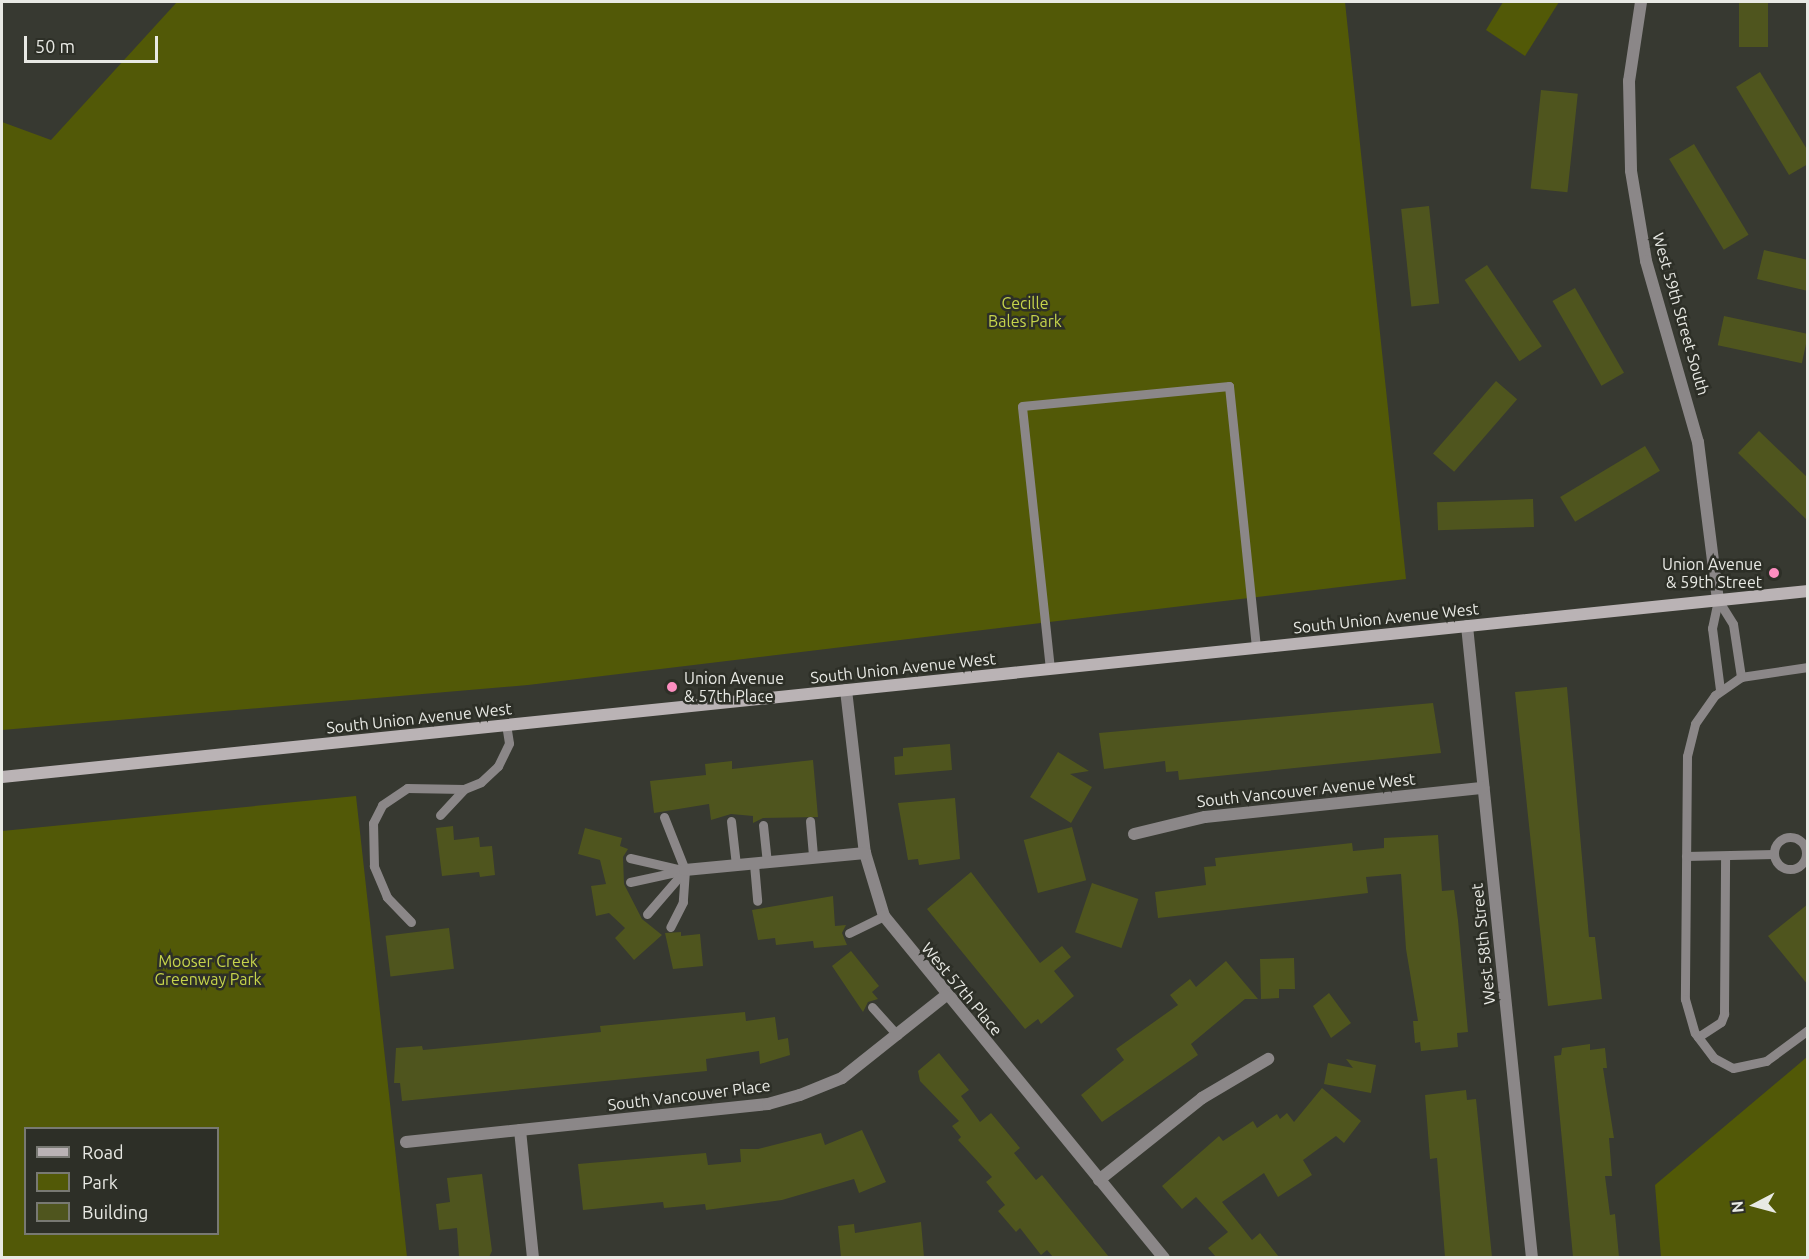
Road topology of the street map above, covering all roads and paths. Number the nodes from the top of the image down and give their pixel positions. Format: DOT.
graph roads {
  1 [pos="1641,2"];
  2 [pos="1808,591"];
  3 [pos="1718,600"];
  4 [pos="1467,626"];
  5 [pos="1256,648"];
  6 [pos="1808,667"];
  7 [pos="1050,669"];
  8 [pos="1741,677"];
  9 [pos="846,690"];
  10 [pos="1720,690"];
  11 [pos="506,725"];
  12 [pos="2,777"];
  13 [pos="1484,788"];
  14 [pos="464,789"];
  15 [pos="440,815"];
  16 [pos="664,817"];
  17 [pos="731,821"];
  18 [pos="810,821"];
  19 [pos="763,825"];
  20 [pos="1134,834"];
  21 [pos="865,853"];
  22 [pos="1774,854"];
  23 [pos="1686,856"];
  24 [pos="1725,856"];
  25 [pos="630,858"];
  26 [pos="813,858"];
  27 [pos="760,863"];
  28 [pos="736,865"];
  29 [pos="685,870"];
  30 [pos="630,882"];
  31 [pos="757,902"];
  32 [pos="647,914"];
  33 [pos="884,915"];
  34 [pos="411,922"];
  35 [pos="670,927"];
  36 [pos="849,933"];
  37 [pos="945,996"];
  38 [pos="872,1007"];
  39 [pos="1808,1030"];
  40 [pos="897,1035"];
  41 [pos="1698,1037"];
  42 [pos="1268,1059"];
  43 [pos="520,1130"];
  44 [pos="406,1142"];
  45 [pos="1099,1179"];
  46 [pos="533,1257"];
  47 [pos="1164,1257"];
  48 [pos="1532,1257"];
  1 -- 3 [label="street, West 59th Street South"];
  2 -- 3 [label="street, South Union Avenue West"];
  3 -- 4 [label="street, South Union Avenue West"];
  3 -- 8 [label="lane"];
  3 -- 10 [label="lane"];
  4 -- 5 [label="street, South Union Avenue West"];
  4 -- 13 [label="street, West 58th Street"];
  5 -- 7 [label="street, South Union Avenue West"];
  5 -- 7 [label="lane"];
  6 -- 8 [label="lane"];
  7 -- 9 [label="street, South Union Avenue West"];
  8 -- 10 [label="lane"];
  9 -- 11 [label="street, South Union Avenue West"];
  9 -- 21 [label="street, West 57th Place"];
  10 -- 23 [label="lane"];
  11 -- 12 [label="street, South Union Avenue West"];
  11 -- 14 [label="lane"];
  13 -- 20 [label="street, South Vancouver Avenue West"];
  13 -- 48 [label="street, West 58th Street"];
  14 -- 15 [label="lane"];
  14 -- 34 [label="lane"];
  16 -- 29 [label="lane"];
  17 -- 28 [label="lane"];
  18 -- 26 [label="lane"];
  19 -- 27 [label="lane"];
  21 -- 26 [label="street"];
  21 -- 33 [label="street, West 57th Place"];
  22 -- 24 [label="lane"];
  23 -- 24 [label="lane"];
  23 -- 41 [label="lane"];
  24 -- 41 [label="lane"];
  25 -- 29 [label="lane"];
  26 -- 27 [label="street"];
  27 -- 28 [label="street"];
  27 -- 31 [label="lane"];
  28 -- 29 [label="street"];
  29 -- 30 [label="lane"];
  29 -- 32 [label="lane"];
  29 -- 35 [label="lane"];
  33 -- 36 [label="lane"];
  33 -- 37 [label="street, West 57th Place"];
  37 -- 40 [label="street, South Vancouver Place"];
  37 -- 45 [label="street, West 57th Place"];
  38 -- 40 [label="lane"];
  39 -- 41 [label="lane"];
  40 -- 43 [label="street, South Vancouver Place"];
  42 -- 45 [label="street"];
  43 -- 44 [label="street, South Vancouver Place"];
  43 -- 46 [label="street"];
  45 -- 47 [label="street, West 57th Place"];
}
